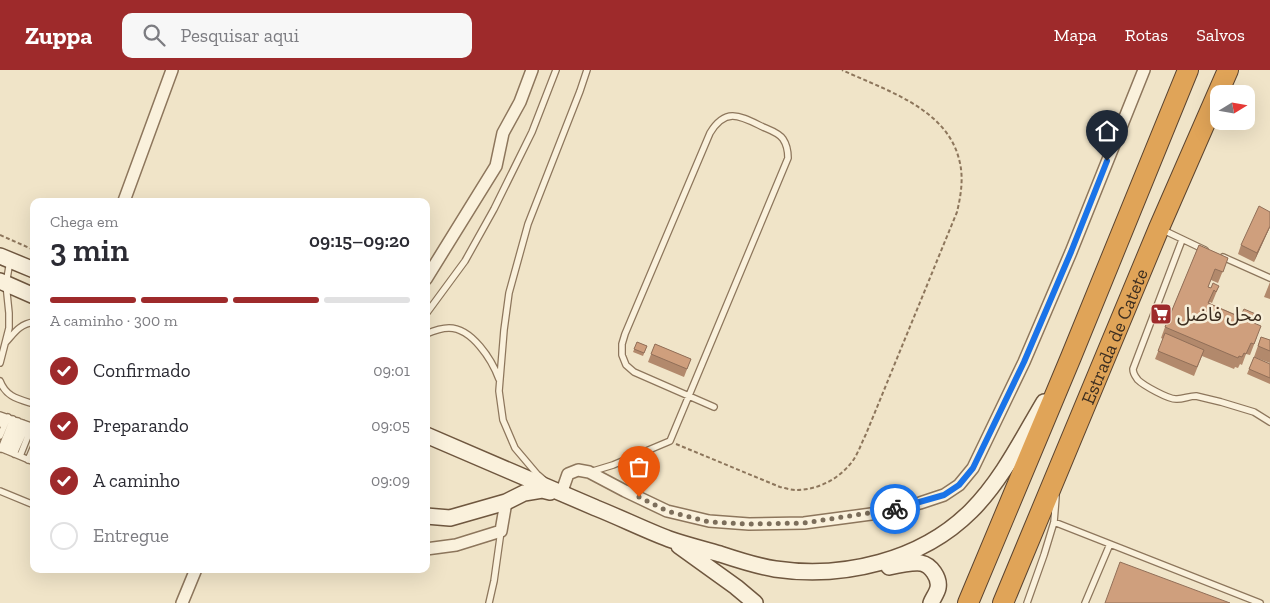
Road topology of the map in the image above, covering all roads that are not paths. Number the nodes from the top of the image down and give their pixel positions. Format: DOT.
graph roads {
  1 [pos="172,70"];
  2 [pos="532,70"];
  3 [pos="556,70"];
  4 [pos="587,70"];
  5 [pos="1144,70"];
  6 [pos="1188,70"];
  7 [pos="1228,70"];
  8 [pos="125,198"];
  9 [pos="1159,228"];
  10 [pos="1182,240"];
  11 [pos="1209,251"];
  12 [pos="1217,255"];
  13 [pos="5,258"];
  14 [pos="30,268"];
  15 [pos="430,273"];
  16 [pos="1270,278"];
  17 [pos="3,283"];
  18 [pos="30,294"];
  19 [pos="430,309"];
  20 [pos="30,322"];
  21 [pos="430,332"];
  22 [pos="6,343"];
  23 [pos="1071,358"];
  24 [pos="0,363"];
  25 [pos="0,380"];
  26 [pos="500,381"];
  27 [pos="689,397"];
  28 [pos="30,403"];
  29 [pos="714,407"];
  30 [pos="18,421"];
  31 [pos="1270,422"];
  32 [pos="0,424"];
  33 [pos="0,436"];
  34 [pos="430,437"];
  35 [pos="8,452"];
  36 [pos="30,461"];
  37 [pos="589,472"];
  38 [pos="1058,472"];
  39 [pos="0,491"];
  40 [pos="561,494"];
  41 [pos="506,502"];
  42 [pos="30,503"];
  43 [pos="430,516"];
  44 [pos="1054,522"];
  45 [pos="501,531"];
  46 [pos="670,539"];
  47 [pos="1110,544"];
  48 [pos="430,548"];
  49 [pos="814,572"];
  50 [pos="194,573"];
  51 [pos="182,603"];
  52 [pos="489,603"];
  53 [pos="756,603"];
  54 [pos="931,603"];
  55 [pos="968,603"];
  56 [pos="1004,603"];
  57 [pos="1027,603"];
  58 [pos="1085,603"];
  59 [pos="1260,603"];
  1 -- 8 [label="street"];
  2 -- 15 [label="street"];
  3 -- 19 [label="lane"];
  4 -- 26 [label="lane"];
  5 -- 37 [label="street"];
  6 -- 23 [label="highway, Estrada de Catete"];
  7 -- 9 [label="highway, Estrada de Catete"];
  9 -- 10 [label="lane"];
  9 -- 38 [label="highway, Estrada de Catete"];
  10 -- 11 [label="lane"];
  10 -- 31 [label="lane"];
  12 -- 16 [label="lane"];
  13 -- 14 [label="street"];
  13 -- 17 [label="lane"];
  17 -- 18 [label="street"];
  17 -- 22 [label="lane"];
  20 -- 22 [label="lane"];
  21 -- 26 [label="lane"];
  22 -- 24 [label="lane"];
  23 -- 49 [label="street"];
  23 -- 55 [label="highway, Estrada de Catete"];
  25 -- 28 [label="lane"];
  26 -- 40 [label="lane"];
  27 -- 27 [label="lane"];
  27 -- 29 [label="lane"];
  27 -- 37 [label="lane"];
  30 -- 32 [label="lane"];
  30 -- 33 [label="lane"];
  30 -- 35 [label="lane"];
  30 -- 35 [label="lane"];
  30 -- 35 [label="lane"];
  34 -- 40 [label="street"];
  35 -- 36 [label="lane"];
  37 -- 40 [label="street"];
  38 -- 44 [label="lane"];
  38 -- 56 [label="highway, Estrada de Catete"];
  39 -- 42 [label="lane"];
  40 -- 41 [label="street"];
  40 -- 46 [label="street"];
  41 -- 43 [label="street"];
  41 -- 45 [label="street"];
  44 -- 47 [label="lane"];
  44 -- 57 [label="lane"];
  45 -- 48 [label="street"];
  45 -- 52 [label="lane"];
  46 -- 49 [label="street"];
  46 -- 53 [label="street"];
  47 -- 58 [label="lane"];
  47 -- 59 [label="lane"];
  49 -- 54 [label="street"];
  50 -- 51 [label="street"];
}
